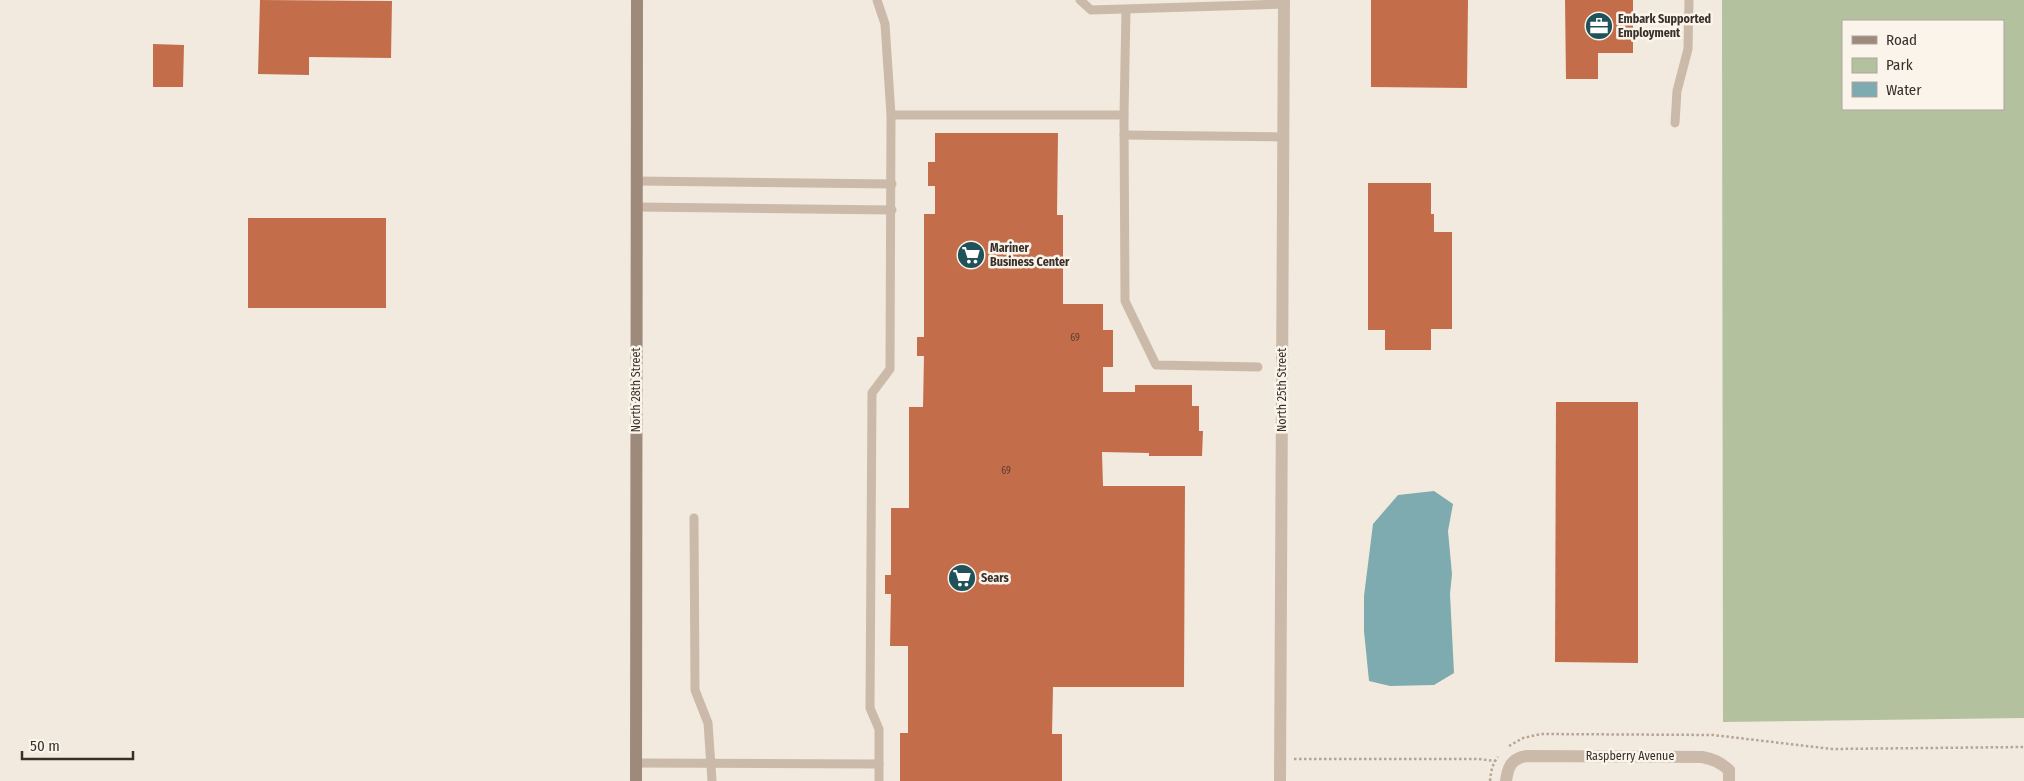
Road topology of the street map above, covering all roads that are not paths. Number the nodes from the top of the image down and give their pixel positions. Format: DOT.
graph roads {
  1 [pos="637,0"];
  2 [pos="877,0"];
  3 [pos="1080,0"];
  4 [pos="1689,0"];
  5 [pos="1284,2"];
  6 [pos="1126,10"];
  7 [pos="891,115"];
  8 [pos="1124,115"];
  9 [pos="1675,123"];
  10 [pos="1124,135"];
  11 [pos="1284,137"];
  12 [pos="637,181"];
  13 [pos="892,184"];
  14 [pos="637,207"];
  15 [pos="892,210"];
  16 [pos="1258,367"];
  17 [pos="694,518"];
  18 [pos="636,763"];
  19 [pos="711,764"];
  20 [pos="879,764"];
  21 [pos="1729,775"];
  22 [pos="636,781"];
  23 [pos="712,781"];
  24 [pos="879,781"];
  25 [pos="1280,781"];
  26 [pos="1506,781"];
  1 -- 12 [label="main road, North 28th Street"];
  2 -- 7 [label="lane"];
  3 -- 6 [label="lane"];
  4 -- 9 [label="lane"];
  5 -- 6 [label="lane"];
  5 -- 11 [label="street, North 25th Street"];
  6 -- 8 [label="lane"];
  7 -- 8 [label="lane"];
  7 -- 13 [label="lane"];
  8 -- 10 [label="lane"];
  10 -- 11 [label="lane"];
  10 -- 16 [label="lane"];
  11 -- 25 [label="street, North 25th Street"];
  12 -- 13 [label="lane"];
  12 -- 14 [label="main road, North 28th Street"];
  13 -- 15 [label="lane"];
  14 -- 15 [label="lane"];
  14 -- 18 [label="main road, North 28th Street"];
  15 -- 20 [label="lane"];
  17 -- 19 [label="lane"];
  18 -- 19 [label="lane"];
  18 -- 22 [label="main road, North 28th Street"];
  19 -- 20 [label="lane"];
  19 -- 23 [label="lane"];
  20 -- 24 [label="lane"];
  21 -- 26 [label="street, Raspberry Avenue"];
}
